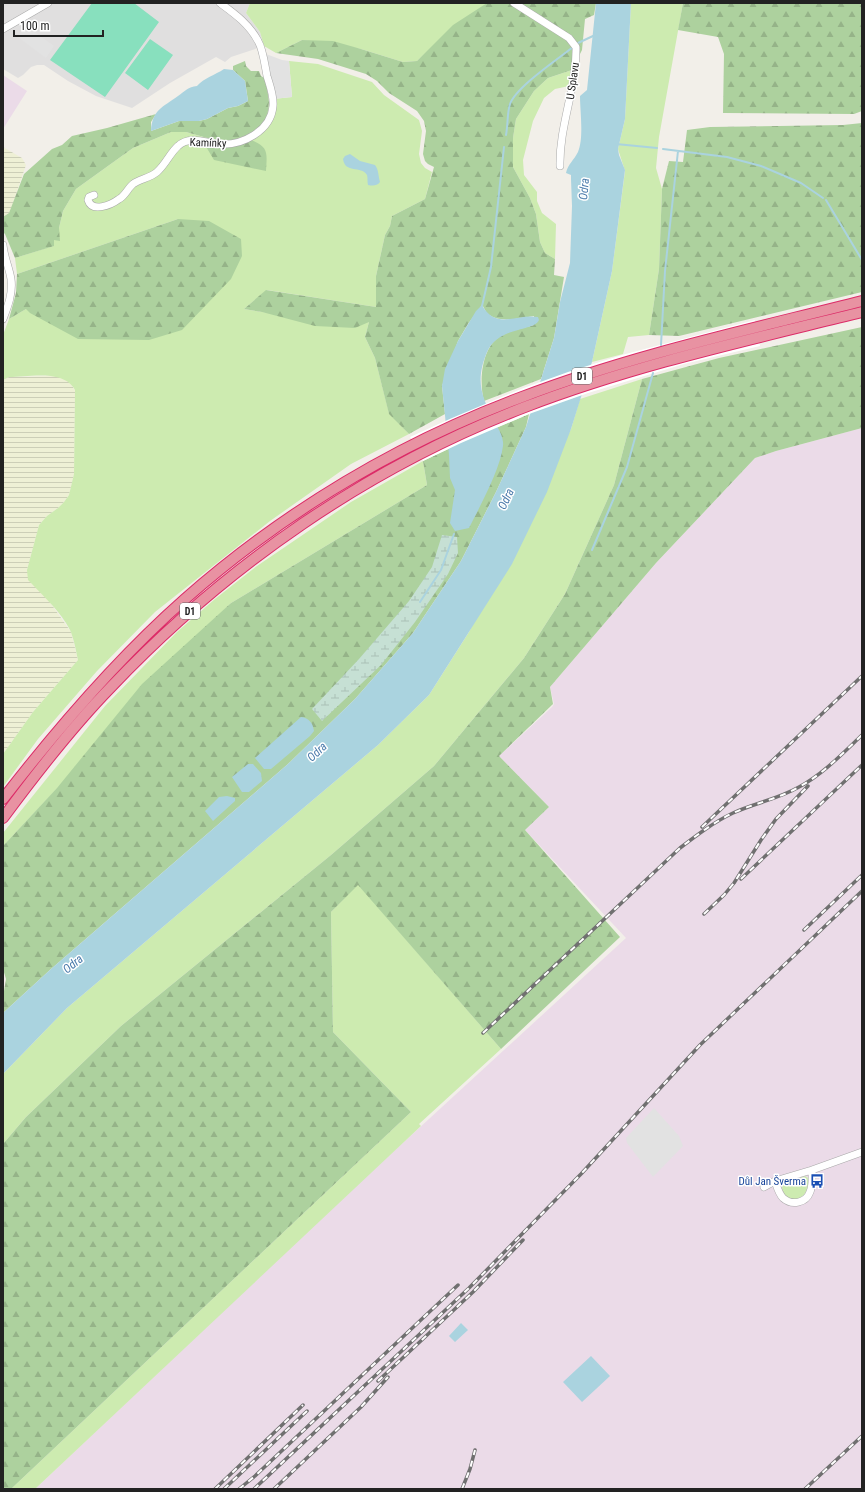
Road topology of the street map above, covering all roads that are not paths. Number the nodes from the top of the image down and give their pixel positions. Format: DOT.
graph roads {
  1 [pos="48,3"];
  2 [pos="220,3"];
  3 [pos="514,3"];
  4 [pos="3,29"];
  5 [pos="560,166"];
  6 [pos="94,195"];
  7 [pos="3,245"];
  8 [pos="862,302"];
  9 [pos="862,312"];
  10 [pos="3,320"];
  11 [pos="3,799"];
  12 [pos="3,818"];
  13 [pos="862,1152"];
  14 [pos="812,1170"];
  15 [pos="775,1181"];
  16 [pos="764,1187"];
  1 -- 4 [label="street"];
  2 -- 6 [label="street, Kamínky"];
  3 -- 5 [label="street, U Splavu"];
  7 -- 10 [label="street"];
  8 -- 11 [label="highway, D1"];
  9 -- 12 [label="highway, D1"];
  13 -- 14 [label="street"];
  14 -- 15 [label="street"];
  14 -- 15 [label="street"];
  15 -- 16 [label="street"];
}
